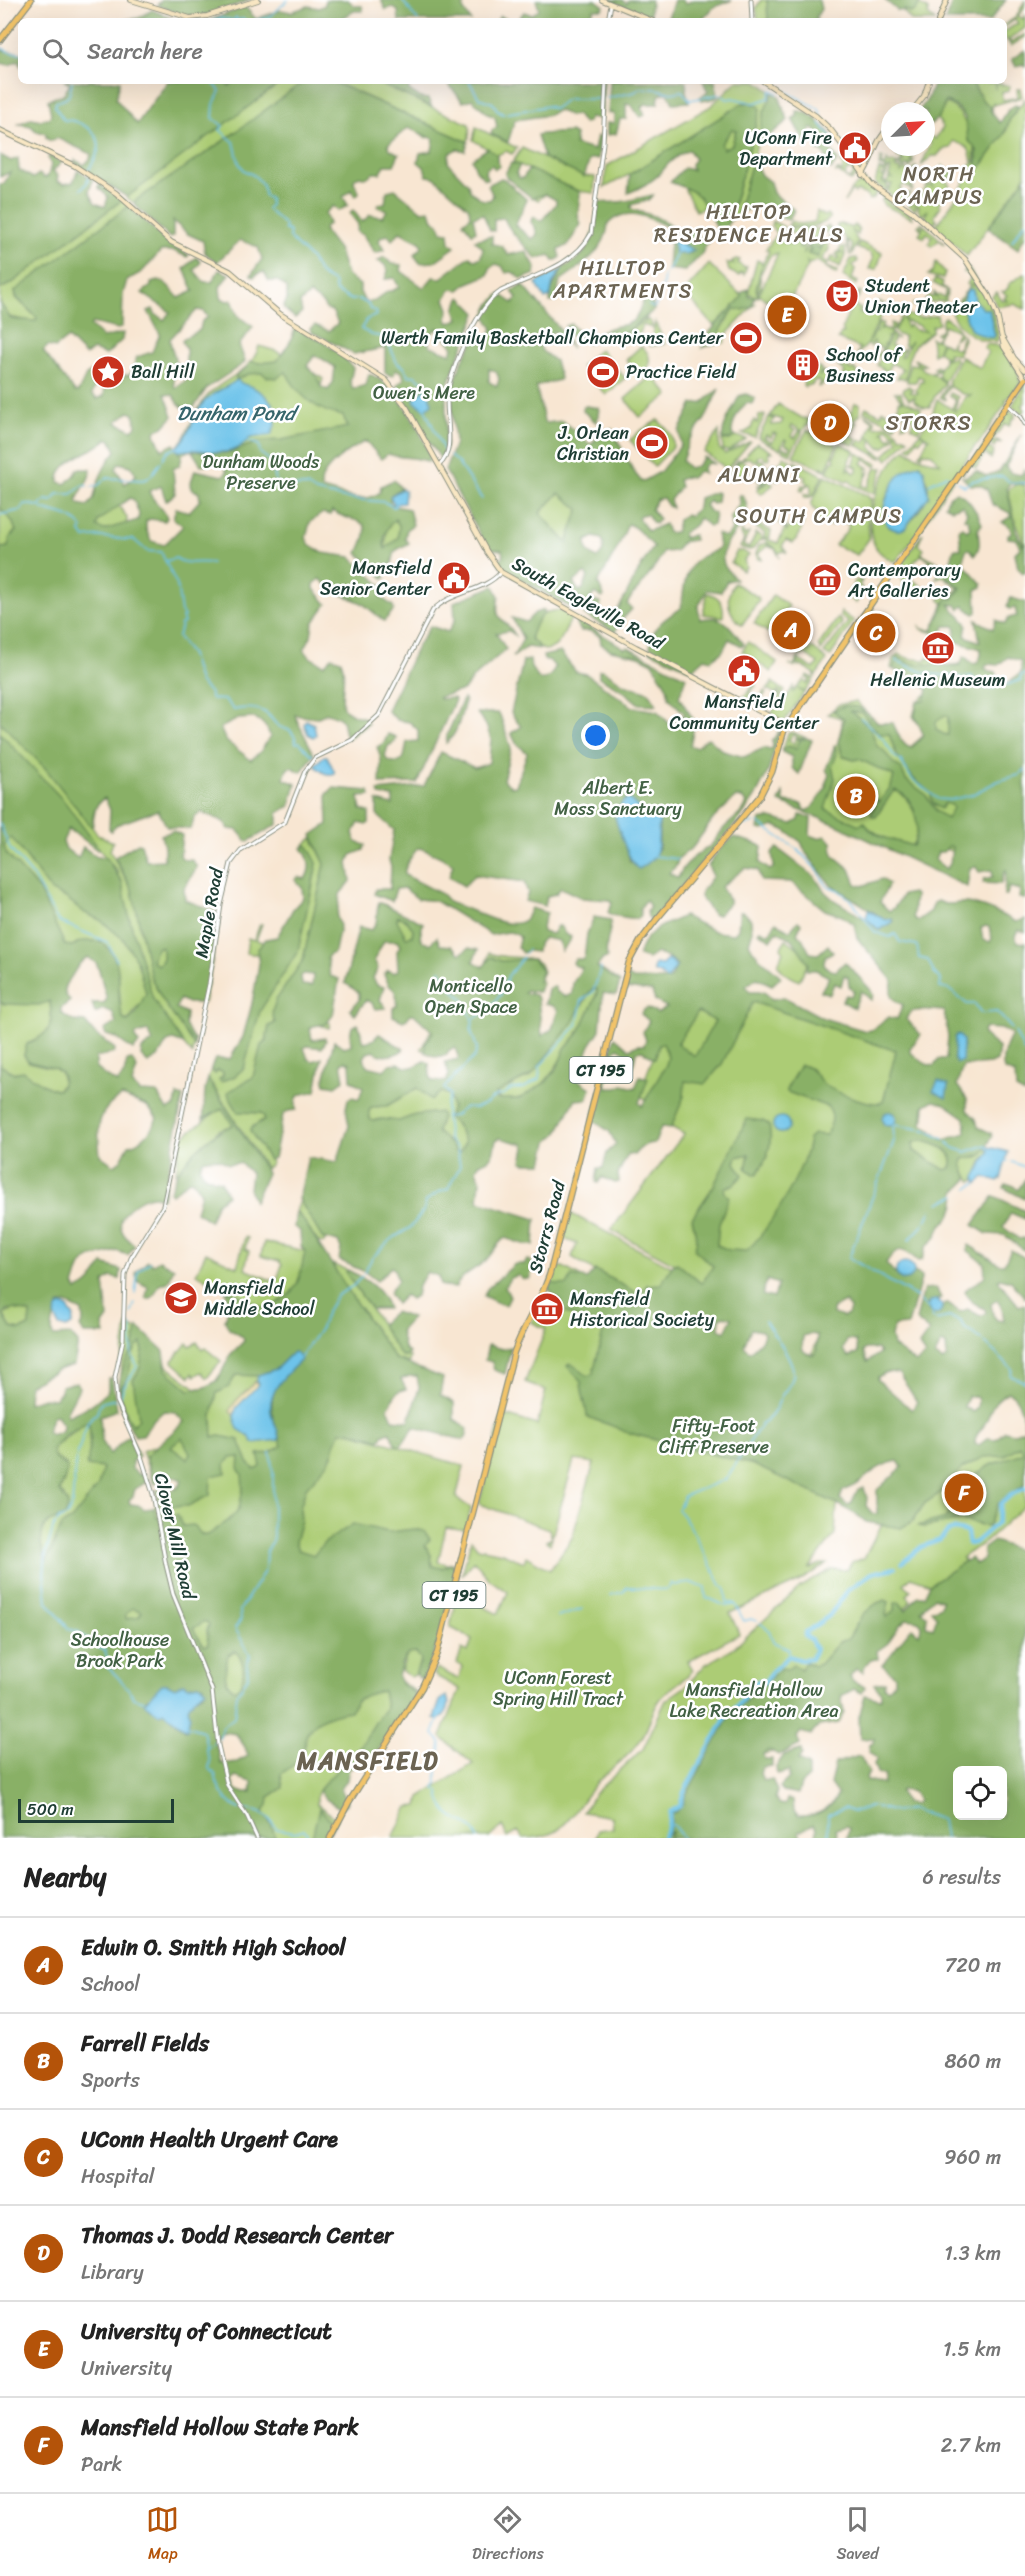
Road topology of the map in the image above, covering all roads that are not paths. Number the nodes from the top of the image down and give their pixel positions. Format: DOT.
graph roads {
  1 [pos="31,0"];
  2 [pos="131,0"];
  3 [pos="258,0"];
  4 [pos="602,0"];
  5 [pos="751,0"];
  6 [pos="947,0"];
  7 [pos="611,4"];
  8 [pos="609,18"];
  9 [pos="646,18"];
  10 [pos="752,18"];
  11 [pos="939,18"];
  12 [pos="0,40"];
  13 [pos="606,84"];
  14 [pos="767,84"];
  15 [pos="928,84"];
  16 [pos="919,102"];
  17 [pos="0,130"];
  18 [pos="881,137"];
  19 [pos="864,177"];
  20 [pos="997,318"];
  21 [pos="1025,369"];
  22 [pos="1025,379"];
  23 [pos="1008,405"];
  24 [pos="1025,424"];
  25 [pos="439,465"];
  26 [pos="501,572"];
  27 [pos="789,727"];
  28 [pos="116,1374"];
  29 [pos="257,1838"];
  30 [pos="330,1838"];
  1 -- 12 [label="main road"];
  2 -- 3 [label="main road"];
  4 -- 7 [label="main road"];
  5 -- 10 [label="street"];
  6 -- 11 [label="main road"];
  7 -- 8 [label="street"];
  7 -- 9 [label="main road"];
  13 -- 25 [label="street"];
  14 -- 19 [label="main road"];
  15 -- 16 [label="main road"];
  17 -- 25 [label="main road, South Eagleville Road"];
  18 -- 19 [label="main road"];
  19 -- 20 [label="main road"];
  20 -- 21 [label="main road"];
  20 -- 22 [label="main road"];
  22 -- 23 [label="main road, Storrs Road / CT 195"];
  23 -- 24 [label="street"];
  23 -- 27 [label="main road, Storrs Road / CT 195"];
  25 -- 26 [label="main road, South Eagleville Road"];
  26 -- 27 [label="main road, South Eagleville Road"];
  26 -- 28 [label="street, Maple Road"];
  27 -- 30 [label="main road, Storrs Road / CT 195"];
  28 -- 29 [label="street, Clover Mill Road"];
}
